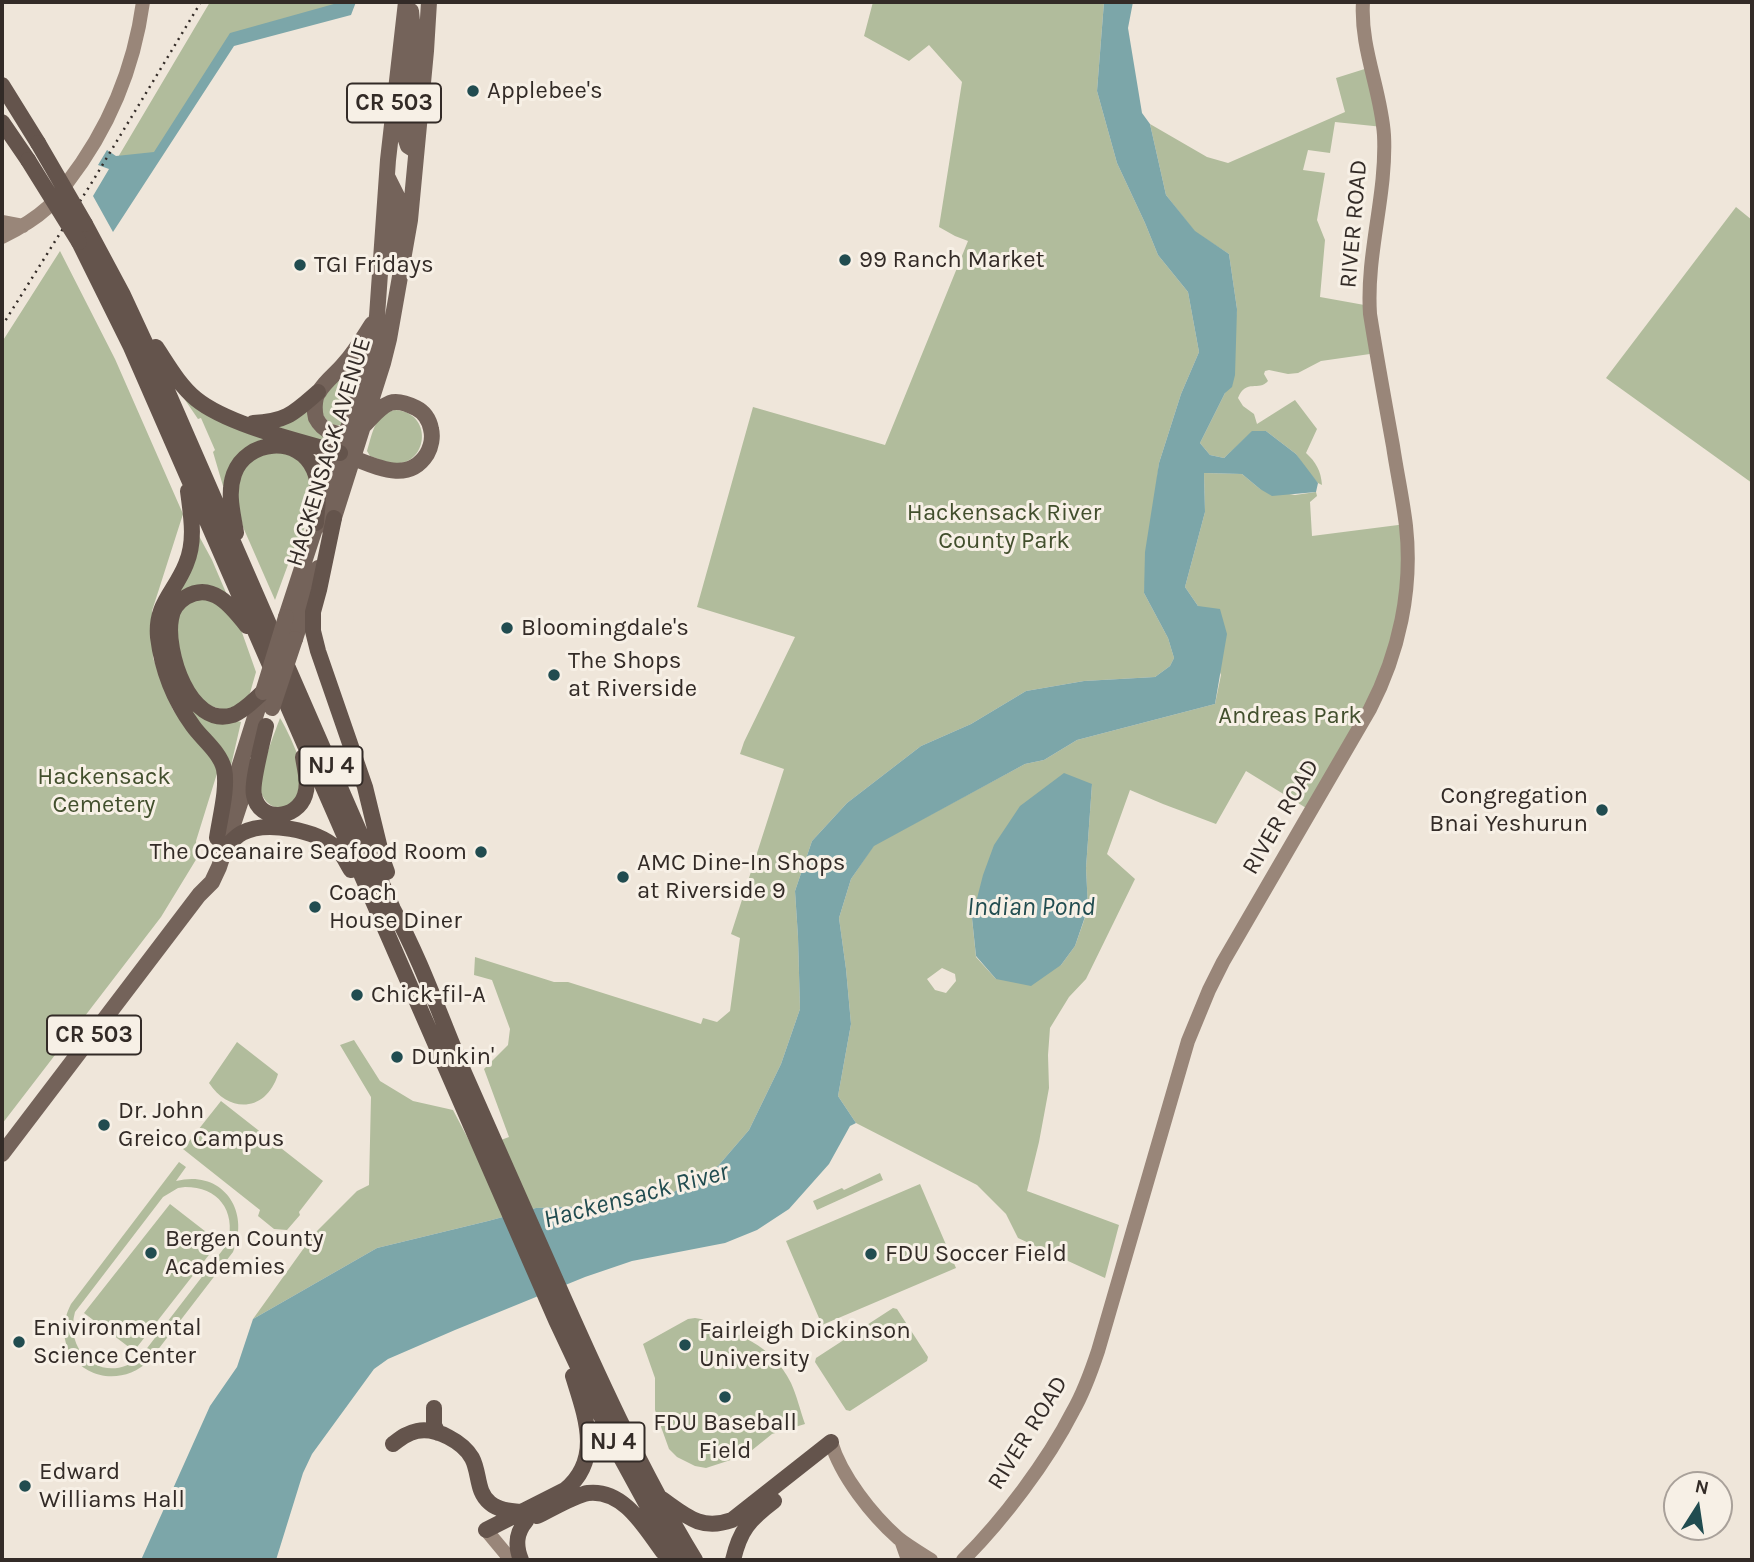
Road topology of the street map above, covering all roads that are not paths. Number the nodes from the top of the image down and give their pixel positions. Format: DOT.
graph roads {
  1 [pos="143,2"];
  2 [pos="408,2"];
  3 [pos="429,2"];
  4 [pos="1363,2"];
  5 [pos="2,85"];
  6 [pos="2,122"];
  7 [pos="416,150"];
  8 [pos="387,176"];
  9 [pos="2,222"];
  10 [pos="23,226"];
  11 [pos="2,236"];
  12 [pos="123,295"];
  13 [pos="385,314"];
  14 [pos="318,392"];
  15 [pos="243,423"];
  16 [pos="362,428"];
  17 [pos="345,435"];
  18 [pos="346,455"];
  19 [pos="184,467"];
  20 [pos="334,519"];
  21 [pos="316,523"];
  22 [pos="241,559"];
  23 [pos="260,642"];
  24 [pos="262,692"];
  25 [pos="266,726"];
  26 [pos="297,727"];
  27 [pos="222,843"];
  28 [pos="379,914"];
  29 [pos="408,936"];
  30 [pos="2,1154"];
  31 [pos="564,1317"];
  32 [pos="434,1408"];
  33 [pos="438,1433"];
  34 [pos="393,1444"];
  35 [pos="833,1448"];
  36 [pos="658,1496"];
  37 [pos="523,1516"];
  38 [pos="488,1534"];
  39 [pos="901,1540"];
  40 [pos="511,1560"];
  41 [pos="521,1560"];
  42 [pos="669,1560"];
  43 [pos="677,1560"];
  44 [pos="695,1560"];
  45 [pos="733,1560"];
  46 [pos="908,1560"];
  47 [pos="931,1560"];
  48 [pos="963,1560"];
  1 -- 10 [label="main road"];
  2 -- 7 [label="main road"];
  2 -- 8 [label="main road, CR 503"];
  3 -- 7 [label="main road, HACKENSACK AVENUE / CR 503"];
  4 -- 48 [label="main road, RIVER ROAD"];
  5 -- 12 [label="highway, NJ 4, bridge"];
  6 -- 19 [label="highway, NJ 4, bridge"];
  7 -- 8 [label="main road"];
  7 -- 13 [label="main road, HACKENSACK AVENUE / CR 503"];
  8 -- 13 [label="main road"];
  9 -- 10 [label="main road"];
  10 -- 11 [label="main road"];
  12 -- 15 [label="highway"];
  12 -- 22 [label="highway, NJ 4"];
  13 -- 14 [label="main road"];
  13 -- 16 [label="main road, HACKENSACK AVENUE / CR 503"];
  13 -- 17 [label="main road, HACKENSACK AVENUE / CR 503"];
  14 -- 15 [label="highway"];
  14 -- 17 [label="main road"];
  15 -- 18 [label="highway"];
  16 -- 17 [label="main road"];
  16 -- 18 [label="main road, HACKENSACK AVENUE / CR 503"];
  16 -- 18 [label="main road"];
  17 -- 18 [label="main road, HACKENSACK AVENUE / CR 503"];
  18 -- 20 [label="main road, HACKENSACK AVENUE / CR 503"];
  18 -- 21 [label="main road, HACKENSACK AVENUE / CR 503"];
  19 -- 23 [label="highway, NJ 4"];
  19 -- 27 [label="highway"];
  20 -- 25 [label="main road, HACKENSACK AVENUE / CR 503, bridge"];
  20 -- 29 [label="highway"];
  21 -- 22 [label="highway"];
  21 -- 24 [label="main road, HACKENSACK AVENUE / CR 503, bridge"];
  22 -- 29 [label="highway, NJ 4"];
  23 -- 24 [label="highway"];
  23 -- 26 [label="highway, NJ 4"];
  24 -- 27 [label="main road, HACKENSACK AVENUE / CR 503"];
  25 -- 26 [label="highway"];
  25 -- 27 [label="main road, HACKENSACK AVENUE / CR 503"];
  26 -- 28 [label="highway, NJ 4"];
  27 -- 28 [label="highway"];
  27 -- 30 [label="main road, HACKENSACK AVENUE / CR 503"];
  28 -- 31 [label="highway, NJ 4"];
  29 -- 31 [label="highway, NJ 4"];
  31 -- 36 [label="highway, NJ 4"];
  31 -- 37 [label="highway"];
  31 -- 43 [label="highway, NJ 4"];
  32 -- 33 [label="highway"];
  33 -- 34 [label="highway"];
  33 -- 37 [label="highway"];
  35 -- 36 [label="highway"];
  35 -- 39 [label="main road"];
  35 -- 45 [label="highway"];
  36 -- 44 [label="highway, NJ 4"];
  37 -- 38 [label="highway"];
  37 -- 41 [label="highway"];
  37 -- 42 [label="highway"];
  38 -- 40 [label="main road"];
  39 -- 46 [label="main road"];
  39 -- 47 [label="main road"];
}
